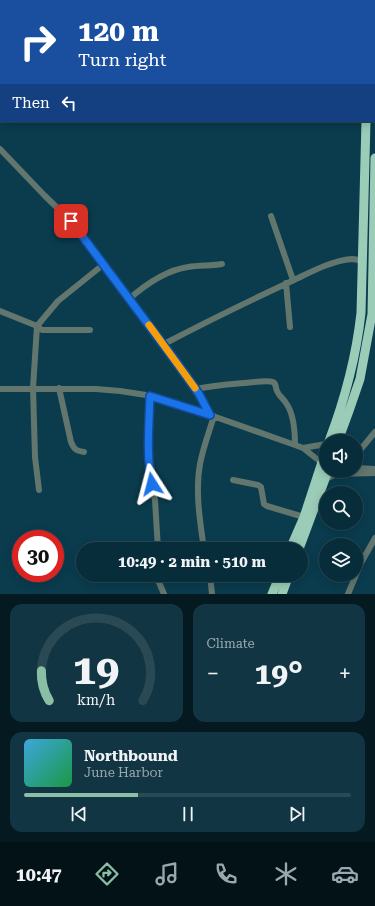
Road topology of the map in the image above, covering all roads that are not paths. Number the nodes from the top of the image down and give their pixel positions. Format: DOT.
graph roads {
  1 [pos="369,127"];
  2 [pos="0,151"];
  3 [pos="375,158"];
  4 [pos="375,208"];
  5 [pos="271,216"];
  6 [pos="374,254"];
  7 [pos="363,262"];
  8 [pos="104,264"];
  9 [pos="222,264"];
  10 [pos="293,280"];
  11 [pos="286,283"];
  12 [pos="129,299"];
  13 [pos="0,311"];
  14 [pos="37,326"];
  15 [pos="290,327"];
  16 [pos="90,330"];
  17 [pos="164,344"];
  18 [pos="33,388"];
  19 [pos="59,388"];
  20 [pos="0,389"];
  21 [pos="196,389"];
  22 [pos="150,396"];
  23 [pos="212,416"];
  24 [pos="375,432"];
  25 [pos="332,434"];
  26 [pos="341,434"];
  27 [pos="295,445"];
  28 [pos="319,445"];
  29 [pos="363,447"];
  30 [pos="303,448"];
  31 [pos="84,452"];
  32 [pos="319,460"];
  33 [pos="363,468"];
  34 [pos="375,469"];
  35 [pos="319,471"];
  36 [pos="363,473"];
  37 [pos="375,473"];
  38 [pos="325,478"];
  39 [pos="233,480"];
  40 [pos="39,490"];
  41 [pos="304,517"];
  42 [pos="375,538"];
  43 [pos="158,542"];
  44 [pos="203,542"];
  45 [pos="293,542"];
  46 [pos="302,542"];
  47 [pos="159,582"];
  48 [pos="211,582"];
  49 [pos="277,582"];
  50 [pos="286,582"];
  51 [pos="164,594"];
  52 [pos="212,594"];
  53 [pos="272,594"];
  54 [pos="282,594"];
  55 [pos="348,594"];
  1 -- 7 [label="highway"];
  2 -- 8 [label="street"];
  3 -- 4 [label="highway"];
  4 -- 6 [label="highway"];
  5 -- 10 [label="street"];
  6 -- 26 [label="highway"];
  7 -- 10 [label="street"];
  7 -- 25 [label="highway"];
  8 -- 12 [label="street"];
  8 -- 14 [label="street"];
  9 -- 12 [label="street"];
  10 -- 11 [label="street"];
  11 -- 15 [label="street"];
  11 -- 17 [label="street"];
  12 -- 17 [label="street"];
  13 -- 14 [label="street"];
  14 -- 16 [label="street"];
  14 -- 18 [label="street"];
  17 -- 21 [label="street"];
  18 -- 19 [label="street"];
  18 -- 20 [label="street"];
  18 -- 40 [label="street"];
  19 -- 22 [label="street"];
  19 -- 31 [label="street"];
  21 -- 23 [label="street"];
  21 -- 27 [label="street"];
  22 -- 23 [label="street"];
  22 -- 43 [label="street"];
  23 -- 27 [label="street"];
  23 -- 44 [label="street"];
  24 -- 29 [label="street"];
  27 -- 30 [label="street"];
  28 -- 30 [label="street"];
  30 -- 32 [label="street"];
  33 -- 34 [label="street"];
  35 -- 41 [label="highway"];
  36 -- 37 [label="street"];
  38 -- 46 [label="highway"];
  39 -- 41 [label="street"];
  41 -- 45 [label="highway"];
  42 -- 55 [label="street"];
  47 -- 51 [label="street"];
  48 -- 52 [label="street"];
  49 -- 53 [label="highway"];
  50 -- 54 [label="highway"];
}
